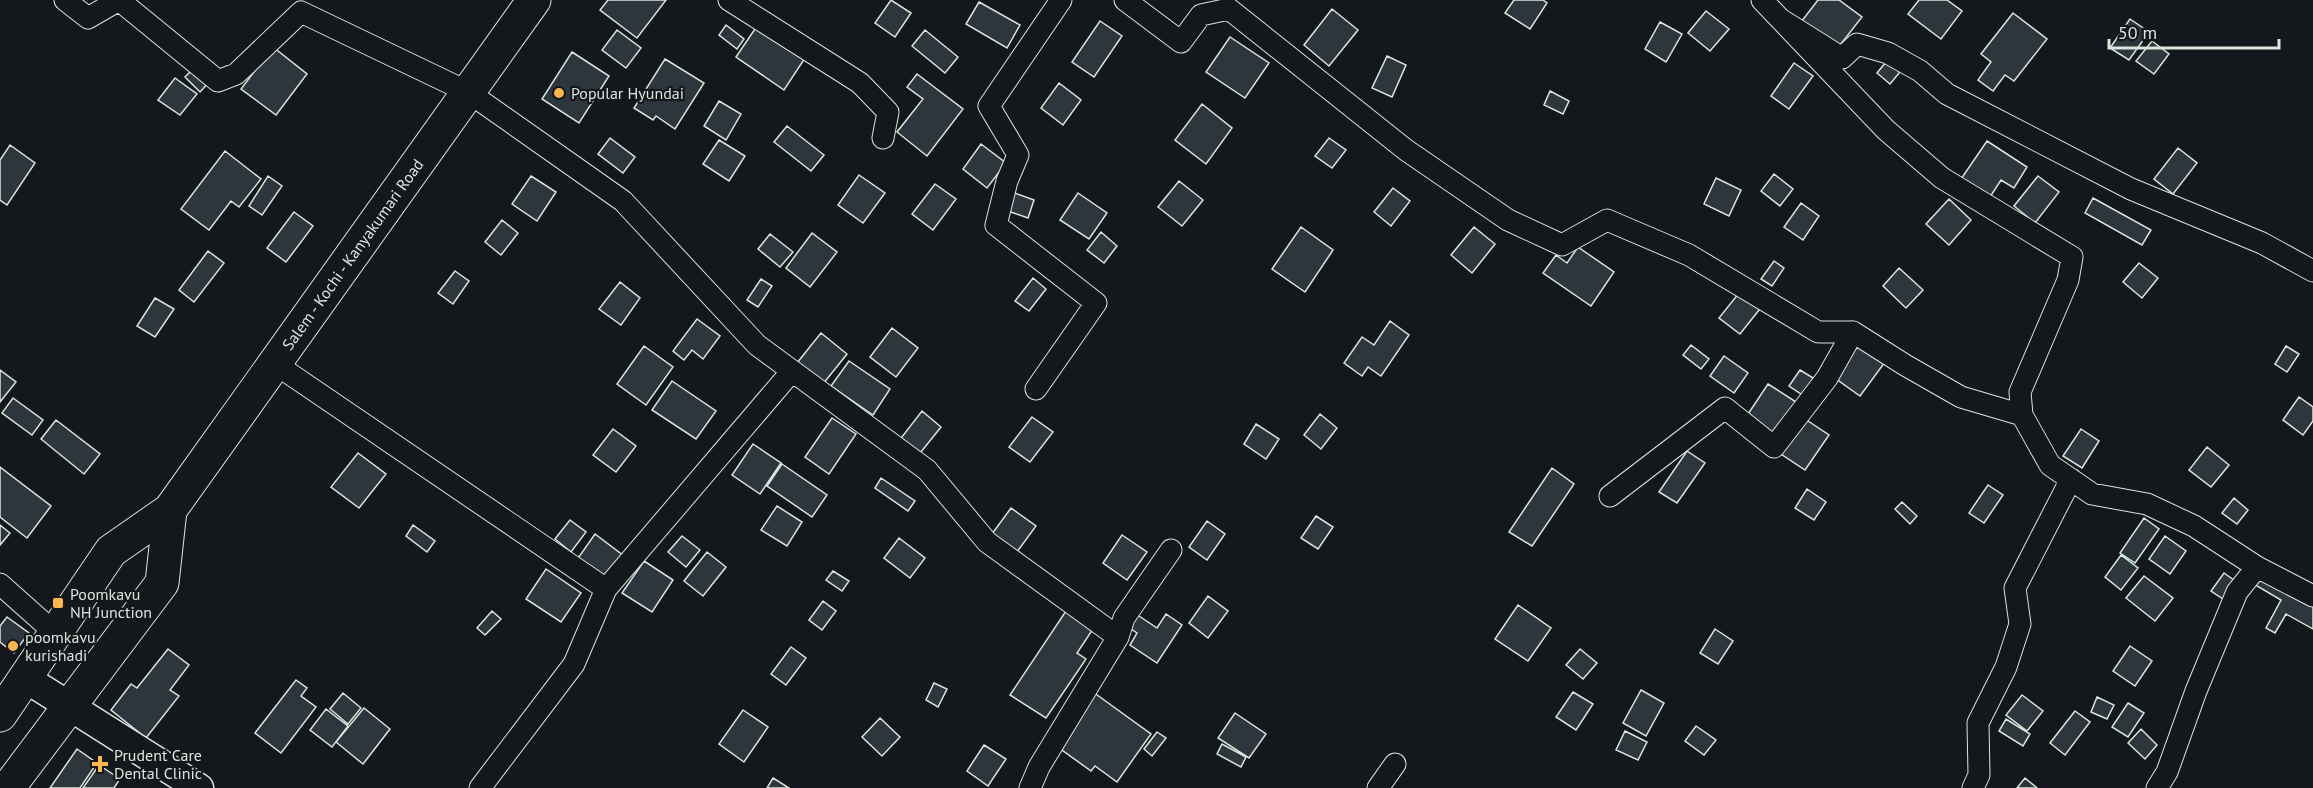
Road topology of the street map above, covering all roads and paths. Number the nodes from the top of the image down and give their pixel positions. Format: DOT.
graph roads {
  1 [pos="65,0"];
  2 [pos="119,0"];
  3 [pos="534,0"];
  4 [pos="729,0"];
  5 [pos="1061,0"];
  6 [pos="1125,0"];
  7 [pos="1762,0"];
  8 [pos="1780,19"];
  9 [pos="468,92"];
  10 [pos="883,138"];
  11 [pos="2313,271"];
  12 [pos="1853,332"];
  13 [pos="274,363"];
  14 [pos="792,371"];
  15 [pos="1036,389"];
  16 [pos="2022,415"];
  17 [pos="2071,479"];
  18 [pos="1610,496"];
  19 [pos="170,510"];
  20 [pos="1172,550"];
  21 [pos="2257,567"];
  22 [pos="0,584"];
  23 [pos="606,589"];
  24 [pos="2313,596"];
  25 [pos="55,633"];
  26 [pos="1118,637"];
  27 [pos="25,678"];
  28 [pos="69,707"];
  29 [pos="0,715"];
  30 [pos="1395,764"];
  31 [pos="8,788"];
  32 [pos="199,788"];
  33 [pos="480,788"];
  34 [pos="1030,788"];
  35 [pos="1378,788"];
  36 [pos="1973,788"];
  37 [pos="2157,788"];
  1 -- 2 [label="street"];
  2 -- 9 [label="street"];
  3 -- 9 [label="highway, Salem - Kochi - Kanyakumari Road"];
  4 -- 10 [label="street"];
  5 -- 15 [label="street"];
  6 -- 12 [label="street"];
  7 -- 8 [label="street"];
  8 -- 11 [label="street"];
  8 -- 16 [label="street"];
  9 -- 13 [label="highway, Salem - Kochi - Kanyakumari Road"];
  9 -- 14 [label="street"];
  12 -- 16 [label="street"];
  12 -- 18 [label="street"];
  13 -- 19 [label="highway, Salem - Kochi - Kanyakumari Road"];
  13 -- 23 [label="street"];
  14 -- 23 [label="street"];
  14 -- 26 [label="street"];
  16 -- 17 [label="street"];
  17 -- 21 [label="street"];
  17 -- 36 [label="street"];
  19 -- 25 [label="highway"];
  19 -- 28 [label="highway"];
  20 -- 26 [label="street"];
  21 -- 24 [label="street"];
  21 -- 37 [label="street"];
  22 -- 25 [label="street"];
  23 -- 33 [label="street"];
  25 -- 27 [label="highway"];
  26 -- 34 [label="street"];
  27 -- 28 [label="street"];
  27 -- 29 [label="highway"];
  28 -- 31 [label="highway"];
  28 -- 32 [label="street"];
  30 -- 35 [label="street"];
}
